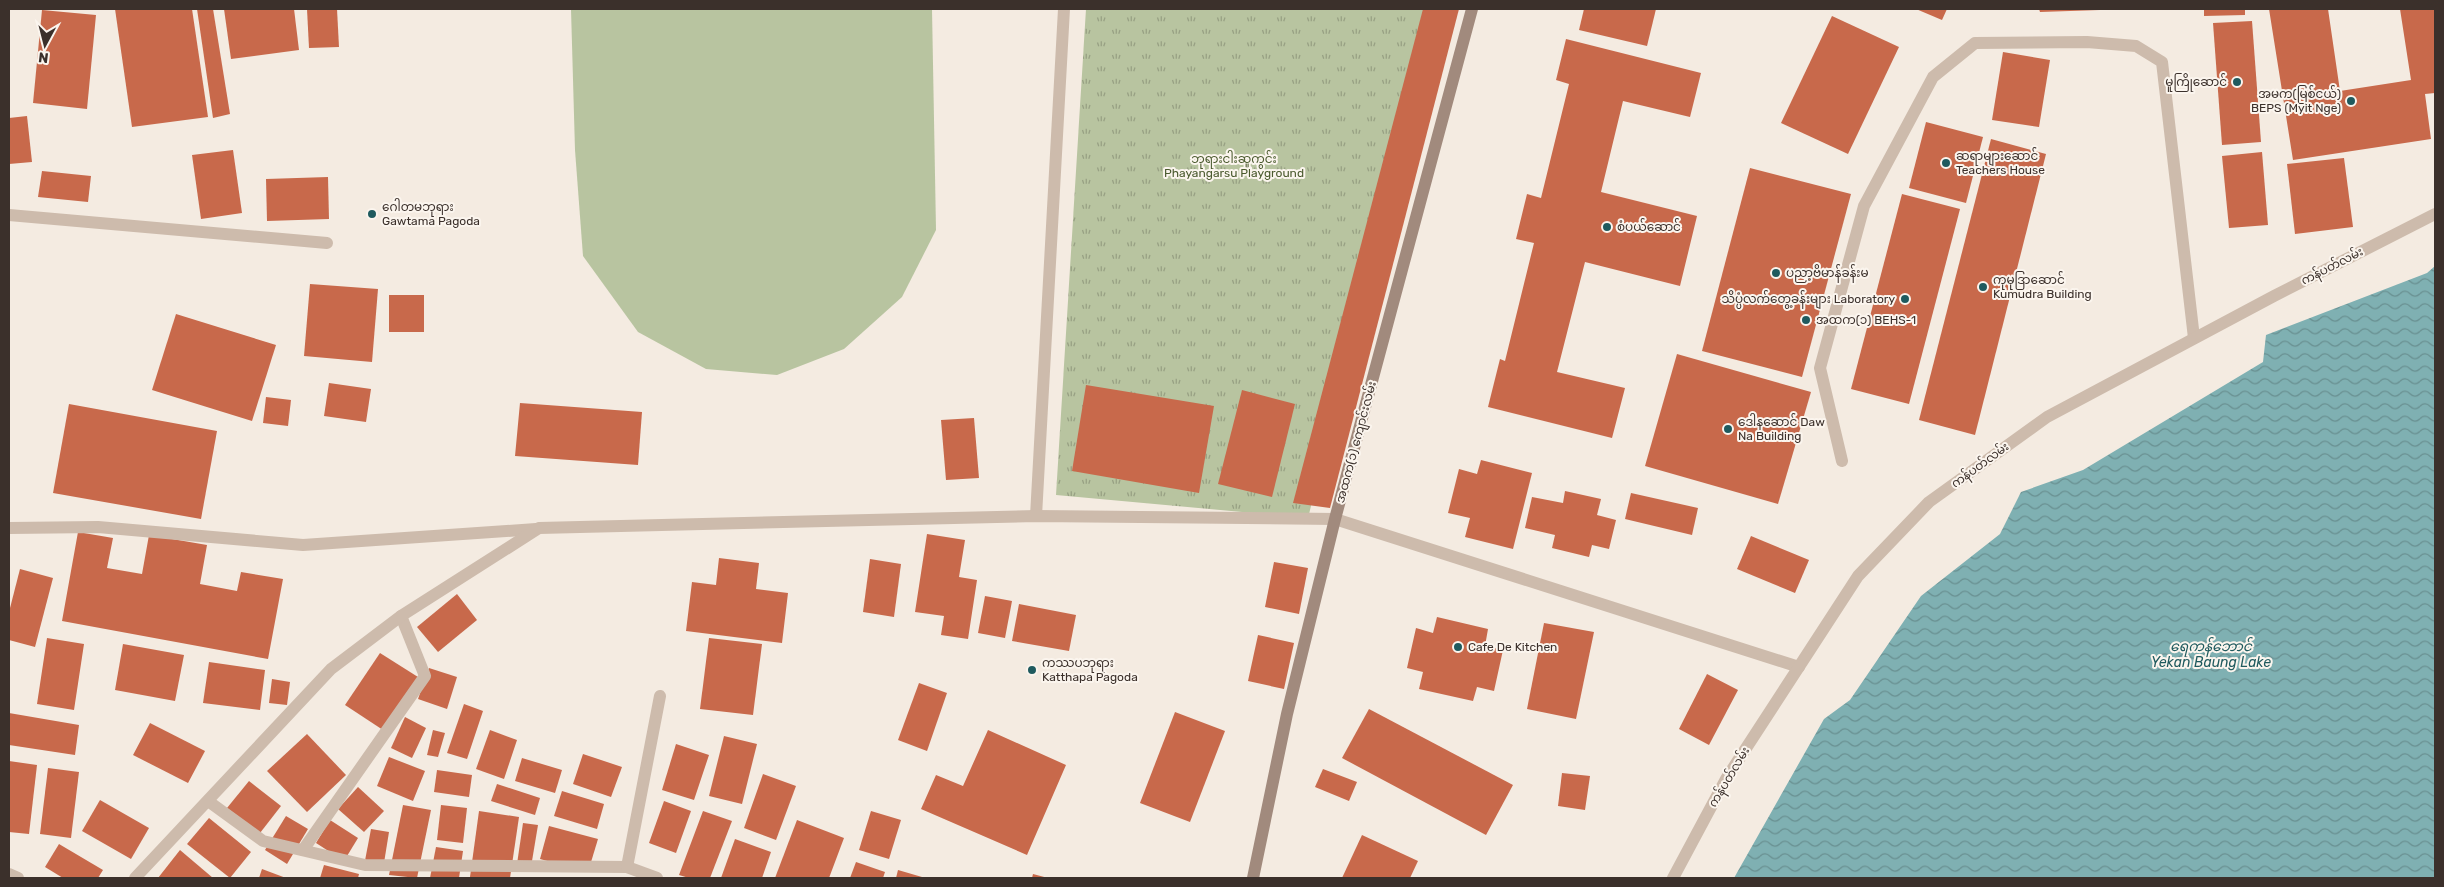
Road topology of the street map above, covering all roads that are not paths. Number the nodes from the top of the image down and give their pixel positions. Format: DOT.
graph roads {
  1 [pos="1064,9"];
  2 [pos="1472,9"];
  3 [pos="2435,214"];
  4 [pos="9,215"];
  5 [pos="327,242"];
  6 [pos="2194,338"];
  7 [pos="1842,462"];
  8 [pos="1036,516"];
  9 [pos="1335,519"];
  10 [pos="9,528"];
  11 [pos="539,528"];
  12 [pos="401,616"];
  13 [pos="1799,667"];
  14 [pos="660,696"];
  15 [pos="208,801"];
  16 [pos="303,850"];
  17 [pos="627,867"];
  18 [pos="9,874"];
  19 [pos="18,878"];
  20 [pos="135,878"];
  21 [pos="657,878"];
  22 [pos="1253,878"];
  23 [pos="1673,878"];
  1 -- 8 [label="street"];
  2 -- 9 [label="main road, အထက(၁) ကျောင်းလမ်း"];
  3 -- 6 [label="street, ကန်ပတ်လမ်း"];
  4 -- 5 [label="street"];
  6 -- 7 [label="street"];
  6 -- 13 [label="street, ကန်ပတ်လမ်း"];
  8 -- 9 [label="street"];
  8 -- 11 [label="street"];
  9 -- 13 [label="street"];
  9 -- 22 [label="main road, အထက(၁) ကျောင်းလမ်း"];
  10 -- 11 [label="street"];
  11 -- 12 [label="street"];
  12 -- 15 [label="street"];
  12 -- 16 [label="street"];
  13 -- 23 [label="street, ကန်ပတ်လမ်း"];
  14 -- 17 [label="street"];
  15 -- 16 [label="street"];
  15 -- 20 [label="street"];
  16 -- 17 [label="street"];
  17 -- 21 [label="street"];
  18 -- 19 [label="street"];
}
